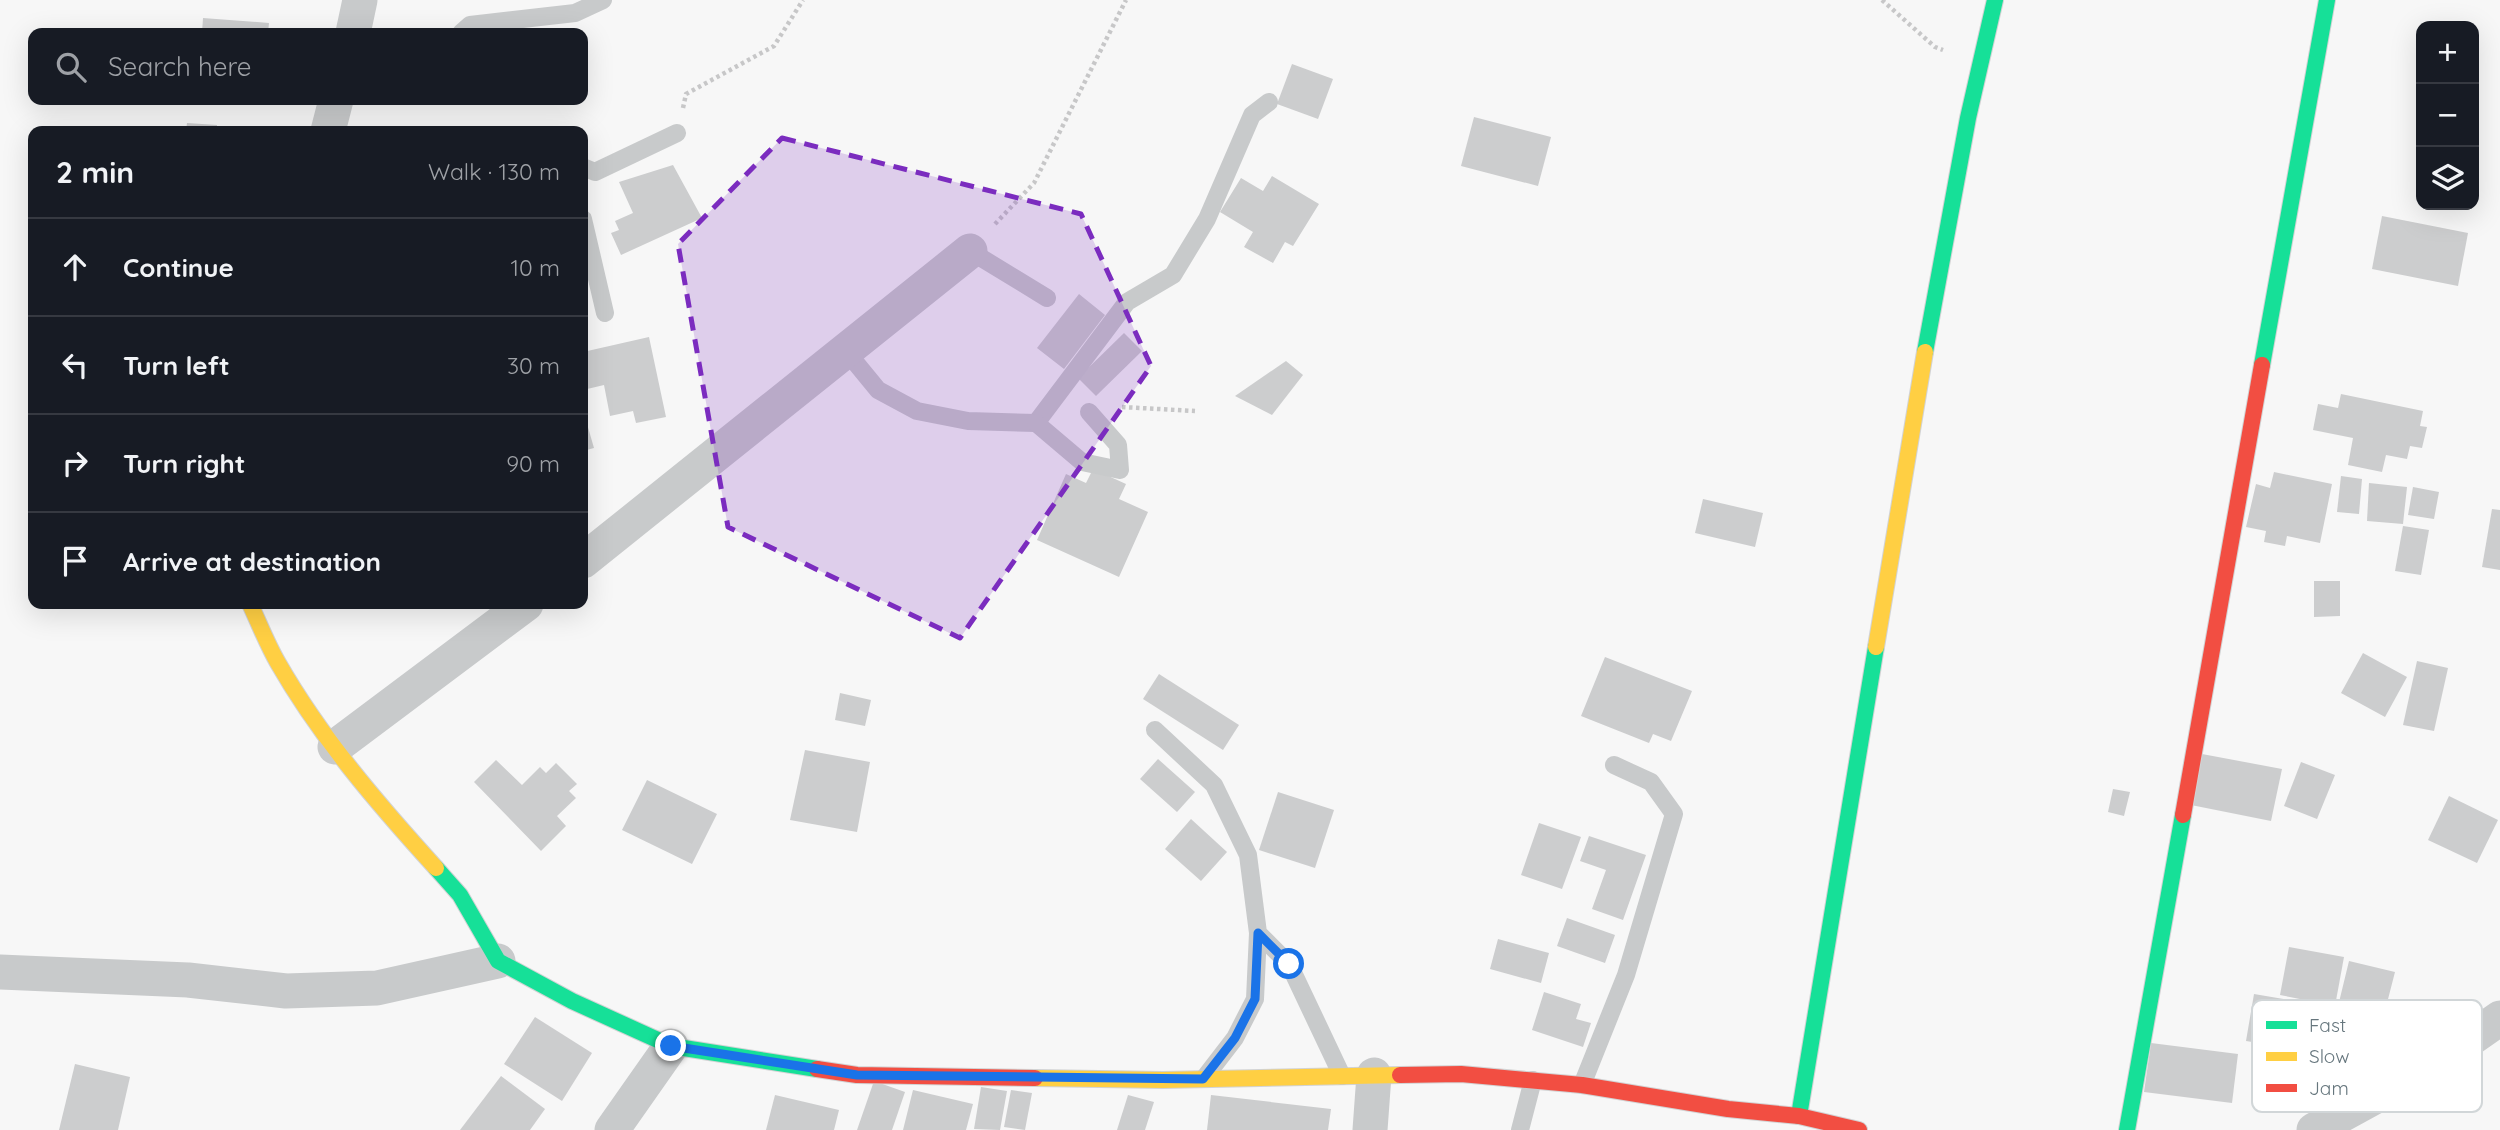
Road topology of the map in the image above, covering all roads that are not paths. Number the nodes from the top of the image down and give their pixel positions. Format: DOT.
graph roads {
  1 [pos="360,0"];
  2 [pos="603,0"];
  3 [pos="1995,0"];
  4 [pos="2327,0"];
  5 [pos="354,28"];
  6 [pos="467,28"];
  7 [pos="1269,102"];
  8 [pos="335,105"];
  9 [pos="329,126"];
  10 [pos="677,132"];
  11 [pos="588,169"];
  12 [pos="588,240"];
  13 [pos="970,251"];
  14 [pos="1046,298"];
  15 [pos="605,313"];
  16 [pos="846,351"];
  17 [pos="1089,412"];
  18 [pos="1035,423"];
  19 [pos="588,557"];
  20 [pos="252,609"];
  21 [pos="519,609"];
  22 [pos="1155,730"];
  23 [pos="335,747"];
  24 [pos="1614,765"];
  25 [pos="1258,933"];
  26 [pos="498,961"];
  27 [pos="0,972"];
  28 [pos="2500,1018"];
  29 [pos="2482,1030"];
  30 [pos="671,1046"];
  31 [pos="1358,1076"];
  32 [pos="1203,1079"];
  33 [pos="1532,1080"];
  34 [pos="1582,1085"];
  35 [pos="2347,1112"];
  36 [pos="1799,1116"];
  37 [pos="612,1130"];
  38 [pos="1370,1130"];
  39 [pos="1520,1130"];
  40 [pos="1860,1130"];
  41 [pos="2127,1130"];
  42 [pos="2314,1130"];
  1 -- 5 [label="street"];
  2 -- 6 [label="lane"];
  3 -- 36 [label="street"];
  4 -- 41 [label="street"];
  7 -- 18 [label="lane"];
  8 -- 9 [label="street"];
  10 -- 11 [label="lane"];
  12 -- 15 [label="lane"];
  13 -- 14 [label="lane"];
  13 -- 16 [label="street"];
  16 -- 18 [label="lane"];
  16 -- 19 [label="street"];
  17 -- 18 [label="lane"];
  20 -- 23 [label="street"];
  21 -- 23 [label="street"];
  22 -- 25 [label="lane"];
  23 -- 26 [label="street"];
  24 -- 34 [label="lane"];
  25 -- 31 [label="lane"];
  25 -- 32 [label="lane"];
  26 -- 27 [label="street"];
  26 -- 30 [label="street"];
  28 -- 29 [label="street"];
  30 -- 32 [label="street"];
  30 -- 37 [label="street"];
  31 -- 32 [label="street"];
  31 -- 33 [label="street"];
  31 -- 38 [label="street"];
  33 -- 34 [label="street"];
  33 -- 39 [label="lane"];
  34 -- 36 [label="street"];
  35 -- 42 [label="street"];
  36 -- 40 [label="street"];
}
